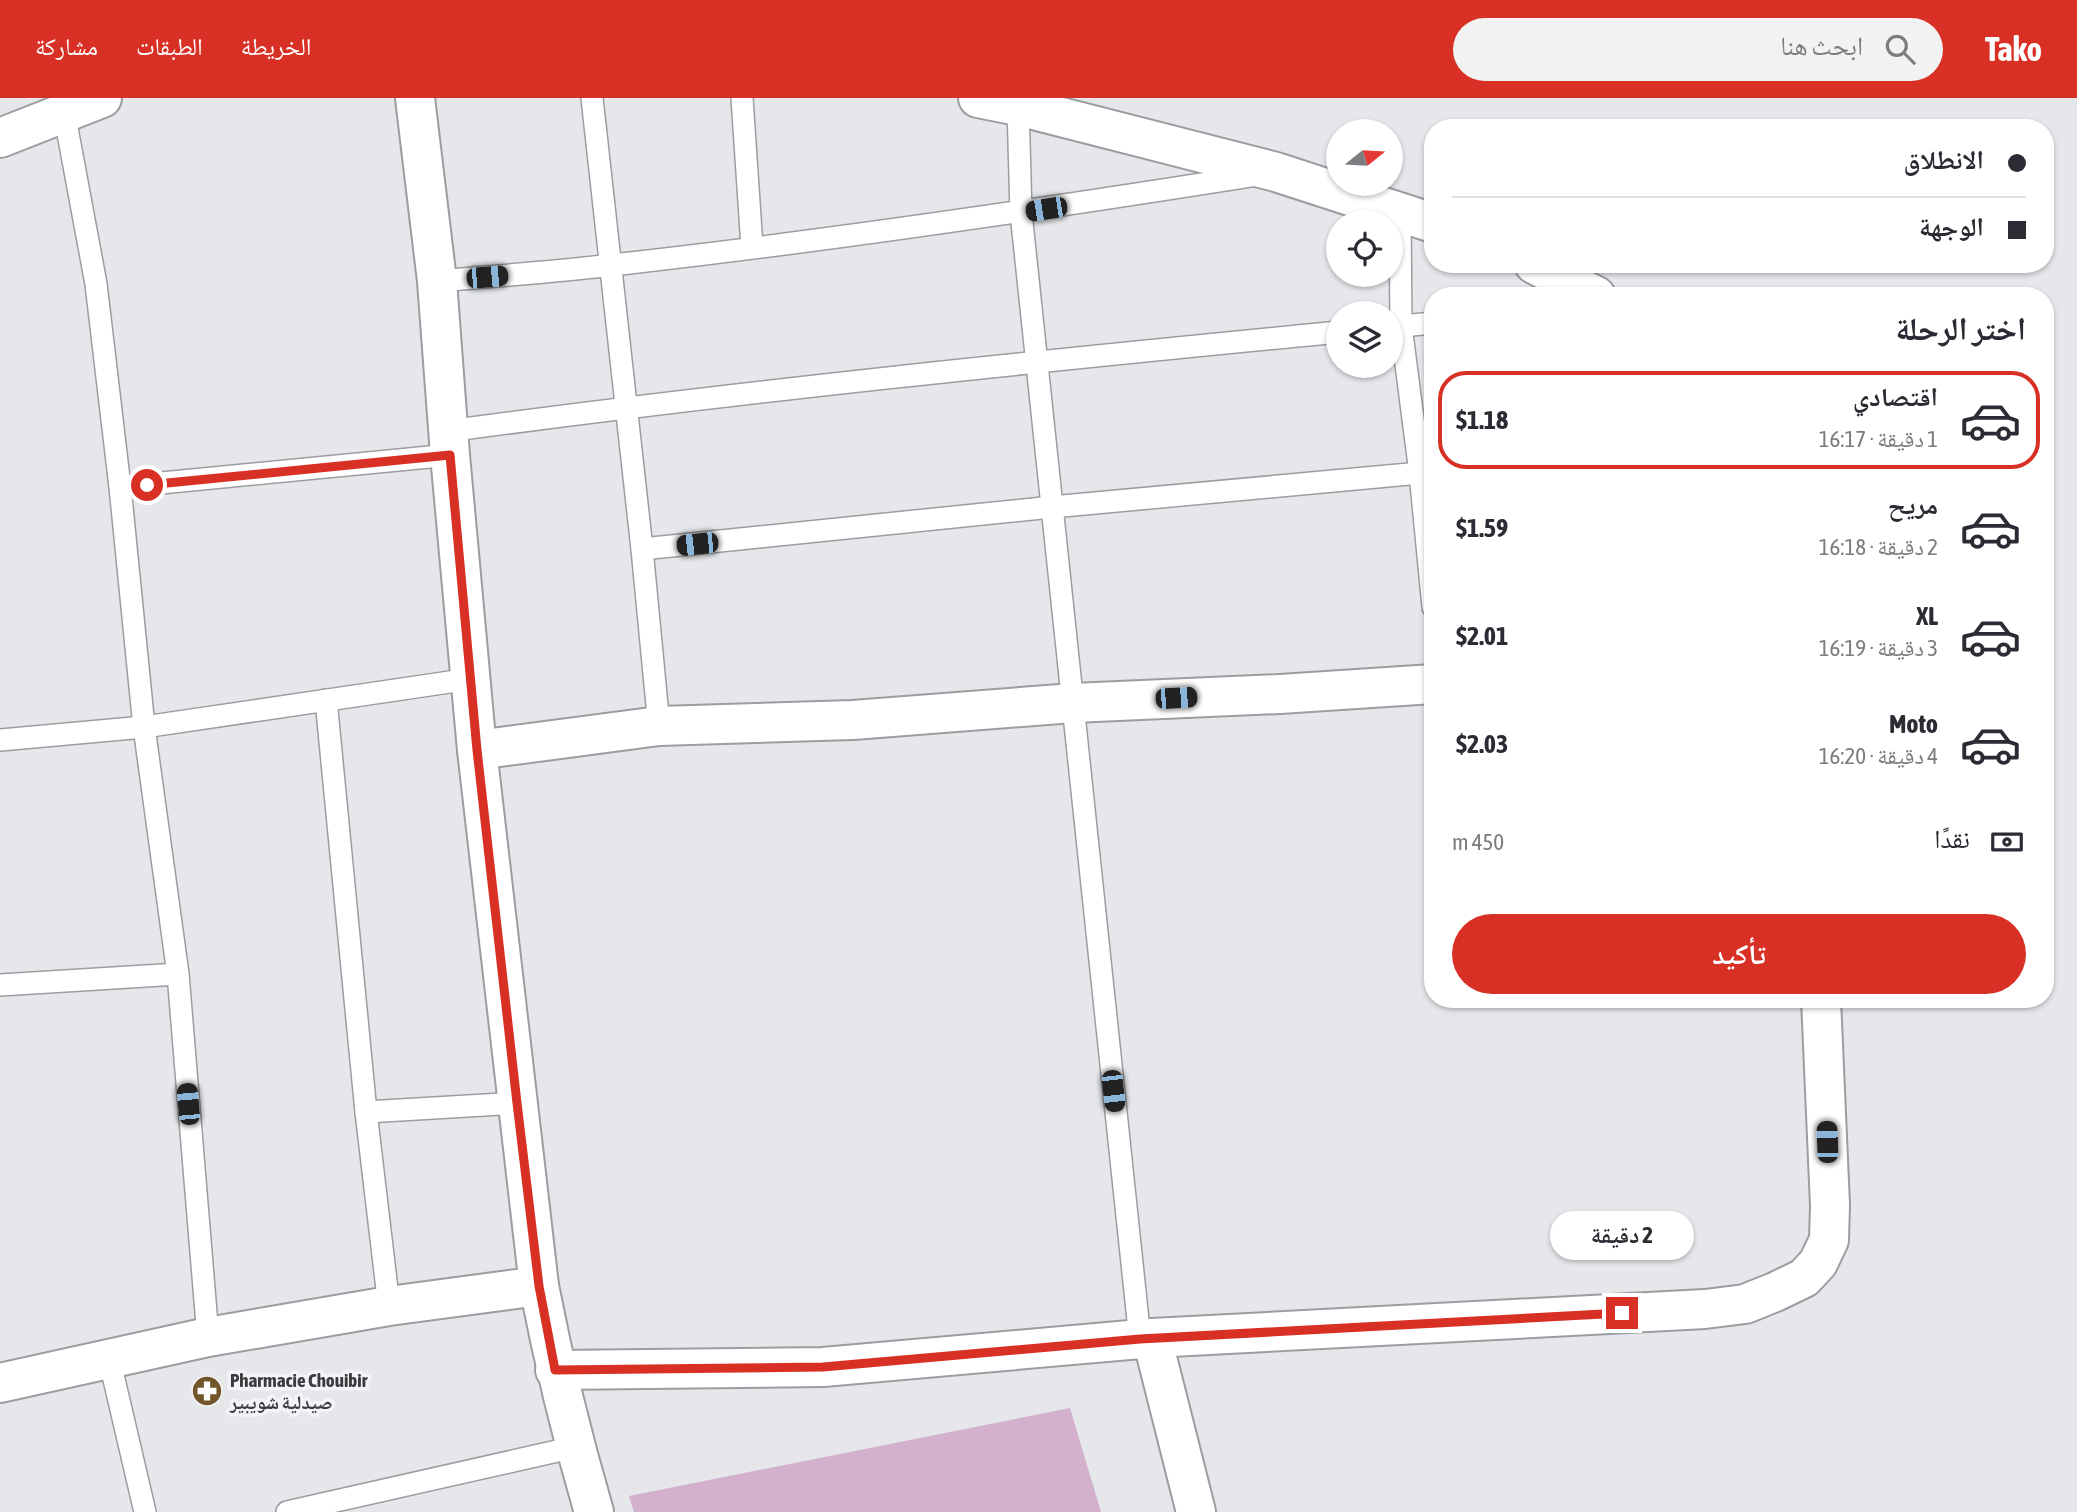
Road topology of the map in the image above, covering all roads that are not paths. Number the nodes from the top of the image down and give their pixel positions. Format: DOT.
graph roads {
  1 [pos="102,98"];
  2 [pos="415,98"];
  3 [pos="592,98"];
  4 [pos="742,98"];
  5 [pos="978,98"];
  6 [pos="1018,106"];
  7 [pos="64,112"];
  8 [pos="0,138"];
  9 [pos="1276,173"];
  10 [pos="1021,213"];
  11 [pos="1417,217"];
  12 [pos="752,247"];
  13 [pos="611,265"];
  14 [pos="1551,273"];
  15 [pos="437,281"];
  16 [pos="1579,287"];
  17 [pos="1401,301"];
  18 [pos="1424,324"];
  19 [pos="1403,326"];
  20 [pos="1326,333"];
  21 [pos="1037,361"];
  22 [pos="1403,370"];
  23 [pos="626,407"];
  24 [pos="449,443"];
  25 [pos="1420,473"];
  26 [pos="120,487"];
  27 [pos="1052,507"];
  28 [pos="1424,514"];
  29 [pos="642,549"];
  30 [pos="470,679"];
  31 [pos="1424,685"];
  32 [pos="326,700"];
  33 [pos="1073,703"];
  34 [pos="659,726"];
  35 [pos="144,727"];
  36 [pos="0,740"];
  37 [pos="477,750"];
  38 [pos="178,974"];
  39 [pos="0,985"];
  40 [pos="1821,1008"];
  41 [pos="517,1103"];
  42 [pos="366,1112"];
  43 [pos="539,1286"];
  44 [pos="389,1306"];
  45 [pos="208,1337"];
  46 [pos="1146,1339"];
  47 [pos="109,1358"];
  48 [pos="555,1370"];
  49 [pos="0,1383"];
  50 [pos="575,1447"];
  51 [pos="327,1508"];
  52 [pos="145,1512"];
  53 [pos="287,1512"];
  54 [pos="594,1512"];
  55 [pos="1196,1512"];
  1 -- 7 [label="street"];
  2 -- 15 [label="street"];
  3 -- 13 [label="lane"];
  4 -- 12 [label="lane"];
  5 -- 6 [label="street"];
  6 -- 9 [label="street"];
  6 -- 10 [label="lane"];
  7 -- 8 [label="street"];
  7 -- 26 [label="lane"];
  9 -- 10 [label="lane"];
  9 -- 11 [label="street"];
  10 -- 12 [label="lane"];
  10 -- 21 [label="lane"];
  11 -- 17 [label="lane"];
  12 -- 13 [label="lane"];
  13 -- 15 [label="lane"];
  13 -- 23 [label="lane"];
  14 -- 16 [label="street"];
  15 -- 24 [label="street"];
  18 -- 19 [label="lane"];
  20 -- 21 [label="lane"];
  21 -- 23 [label="lane"];
  21 -- 27 [label="lane"];
  22 -- 25 [label="lane"];
  23 -- 24 [label="lane"];
  23 -- 29 [label="lane"];
  24 -- 26 [label="lane"];
  24 -- 30 [label="street"];
  25 -- 27 [label="lane"];
  25 -- 28 [label="lane"];
  26 -- 35 [label="lane"];
  27 -- 29 [label="lane"];
  27 -- 33 [label="lane"];
  29 -- 34 [label="lane"];
  30 -- 32 [label="lane"];
  30 -- 37 [label="street"];
  31 -- 33 [label="street"];
  32 -- 35 [label="lane"];
  32 -- 42 [label="lane"];
  33 -- 34 [label="street"];
  33 -- 46 [label="lane"];
  34 -- 37 [label="street"];
  35 -- 36 [label="lane"];
  35 -- 38 [label="lane"];
  37 -- 41 [label="street"];
  38 -- 39 [label="lane"];
  38 -- 45 [label="lane"];
  40 -- 46 [label="street"];
  41 -- 42 [label="lane"];
  41 -- 43 [label="street"];
  42 -- 44 [label="lane"];
  43 -- 44 [label="street"];
  43 -- 48 [label="street"];
  44 -- 45 [label="street"];
  45 -- 47 [label="street"];
  46 -- 48 [label="street"];
  46 -- 55 [label="street"];
  47 -- 49 [label="street"];
  47 -- 52 [label="lane"];
  48 -- 50 [label="street"];
  50 -- 51 [label="lane"];
  50 -- 54 [label="street"];
  51 -- 53 [label="lane"];
}
